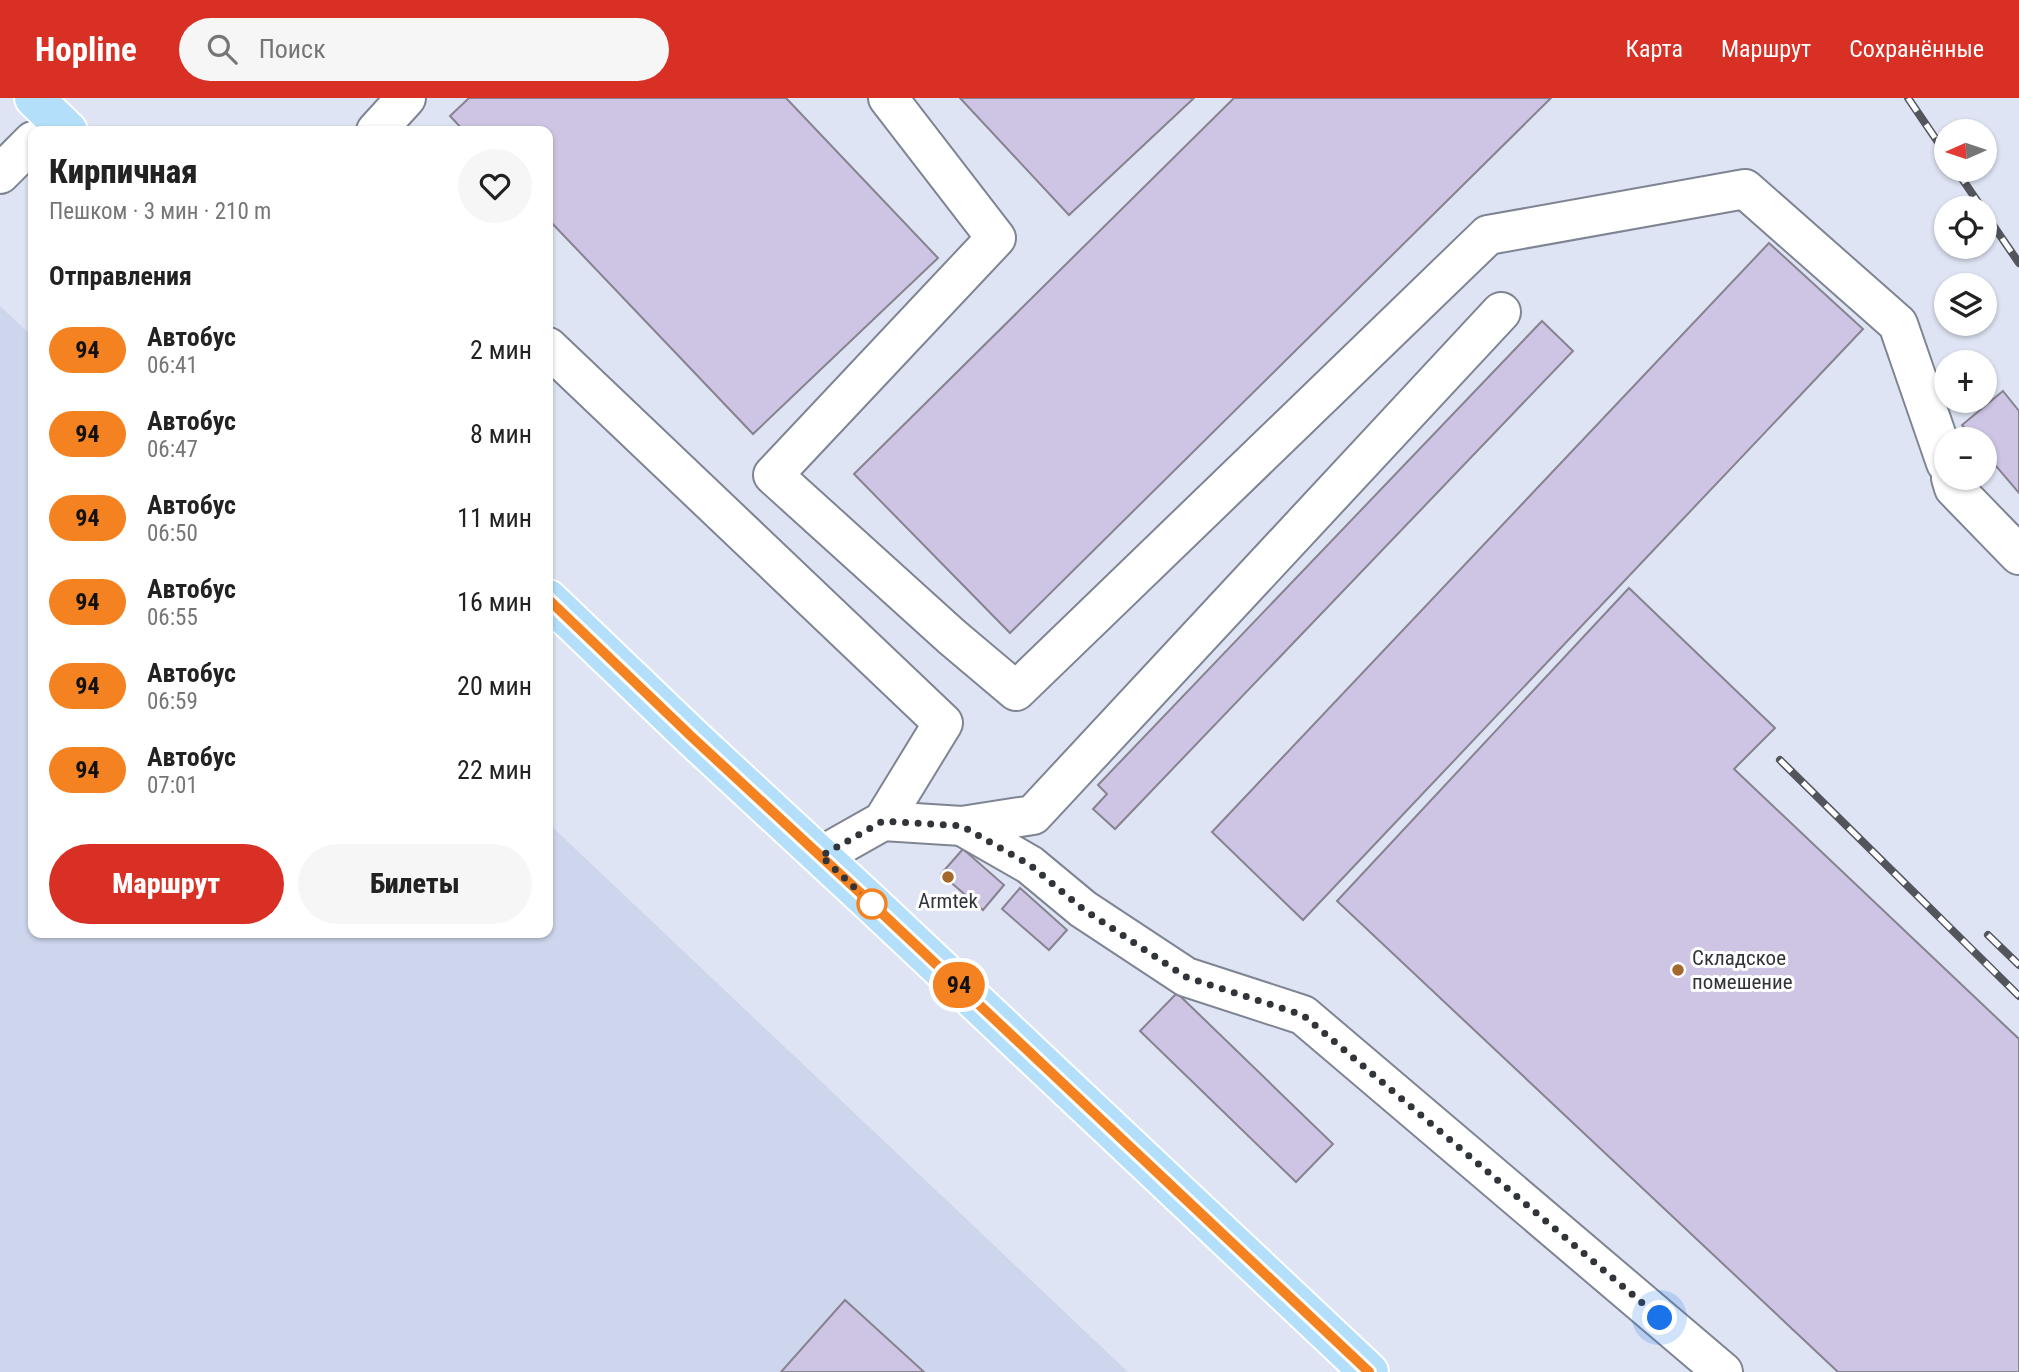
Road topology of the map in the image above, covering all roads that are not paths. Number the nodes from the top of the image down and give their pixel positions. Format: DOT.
graph roads {
  1 [pos="406,98"];
  2 [pos="888,98"];
  3 [pos="381,126"];
  4 [pos="28,144"];
  5 [pos="0,174"];
  6 [pos="1501,312"];
  7 [pos="553,352"];
  8 [pos="1934,428"];
  9 [pos="1956,490"];
  10 [pos="2019,555"];
  11 [pos="553,604"];
  12 [pos="883,821"];
  13 [pos="962,826"];
  14 [pos="821,856"];
  15 [pos="1369,1372"];
  16 [pos="1723,1372"];
  1 -- 3 [label="lane"];
  2 -- 8 [label="lane"];
  4 -- 5 [label="lane"];
  6 -- 13 [label="lane"];
  7 -- 12 [label="lane"];
  9 -- 10 [label="lane"];
  11 -- 14 [label="main road"];
  12 -- 13 [label="lane"];
  12 -- 14 [label="lane"];
  13 -- 16 [label="lane"];
  14 -- 15 [label="main road"];
}
